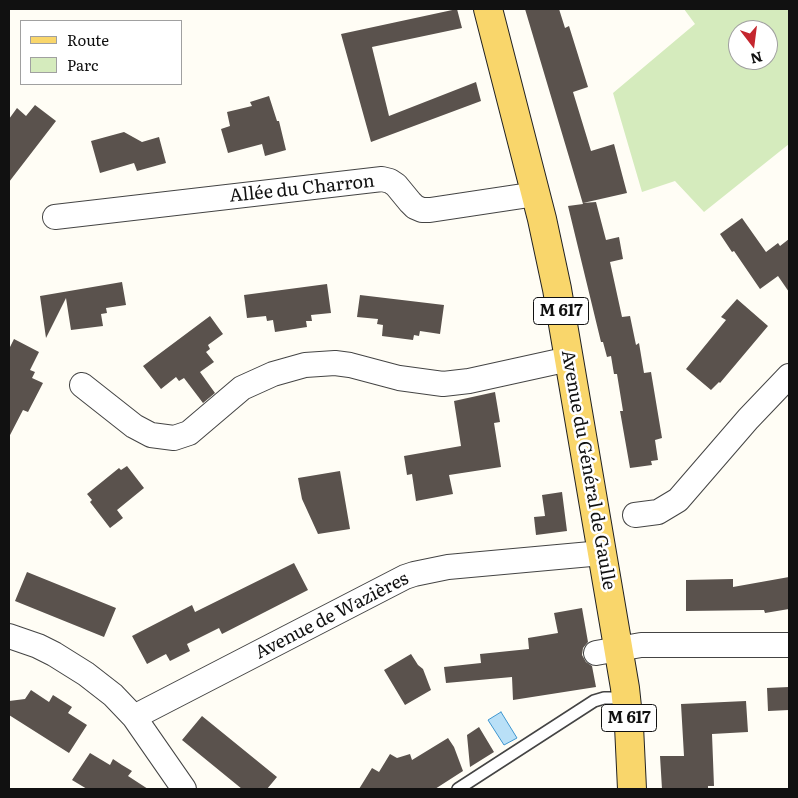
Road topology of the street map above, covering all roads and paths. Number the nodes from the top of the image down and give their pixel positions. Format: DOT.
graph roads {
  1 [pos="488,9"];
  2 [pos="536,194"];
  3 [pos="55,217"];
  4 [pos="569,359"];
  5 [pos="789,376"];
  6 [pos="82,385"];
  7 [pos="635,515"];
  8 [pos="602,553"];
  9 [pos="9,636"];
  10 [pos="789,645"];
  11 [pos="607,650"];
  12 [pos="627,698"];
  13 [pos="134,717"];
  14 [pos="184,789"];
  15 [pos="458,789"];
  16 [pos="632,789"];
  1 -- 2 [label="main road, Avenue du Général de Gaulle / M 617"];
  2 -- 3 [label="street, Allée du Charron"];
  2 -- 4 [label="main road, Avenue du Général de Gaulle / M 617"];
  4 -- 6 [label="street"];
  4 -- 8 [label="main road, Avenue du Général de Gaulle / M 617"];
  5 -- 7 [label="street"];
  8 -- 11 [label="main road, Avenue du Général de Gaulle / M 617"];
  8 -- 13 [label="street, Avenue de Wazières"];
  9 -- 13 [label="street"];
  10 -- 11 [label="street"];
  11 -- 12 [label="main road, Avenue du Général de Gaulle / M 617"];
  12 -- 15 [label="lane"];
  12 -- 16 [label="main road, Avenue du Général de Gaulle / M 617"];
  13 -- 14 [label="street"];
}
